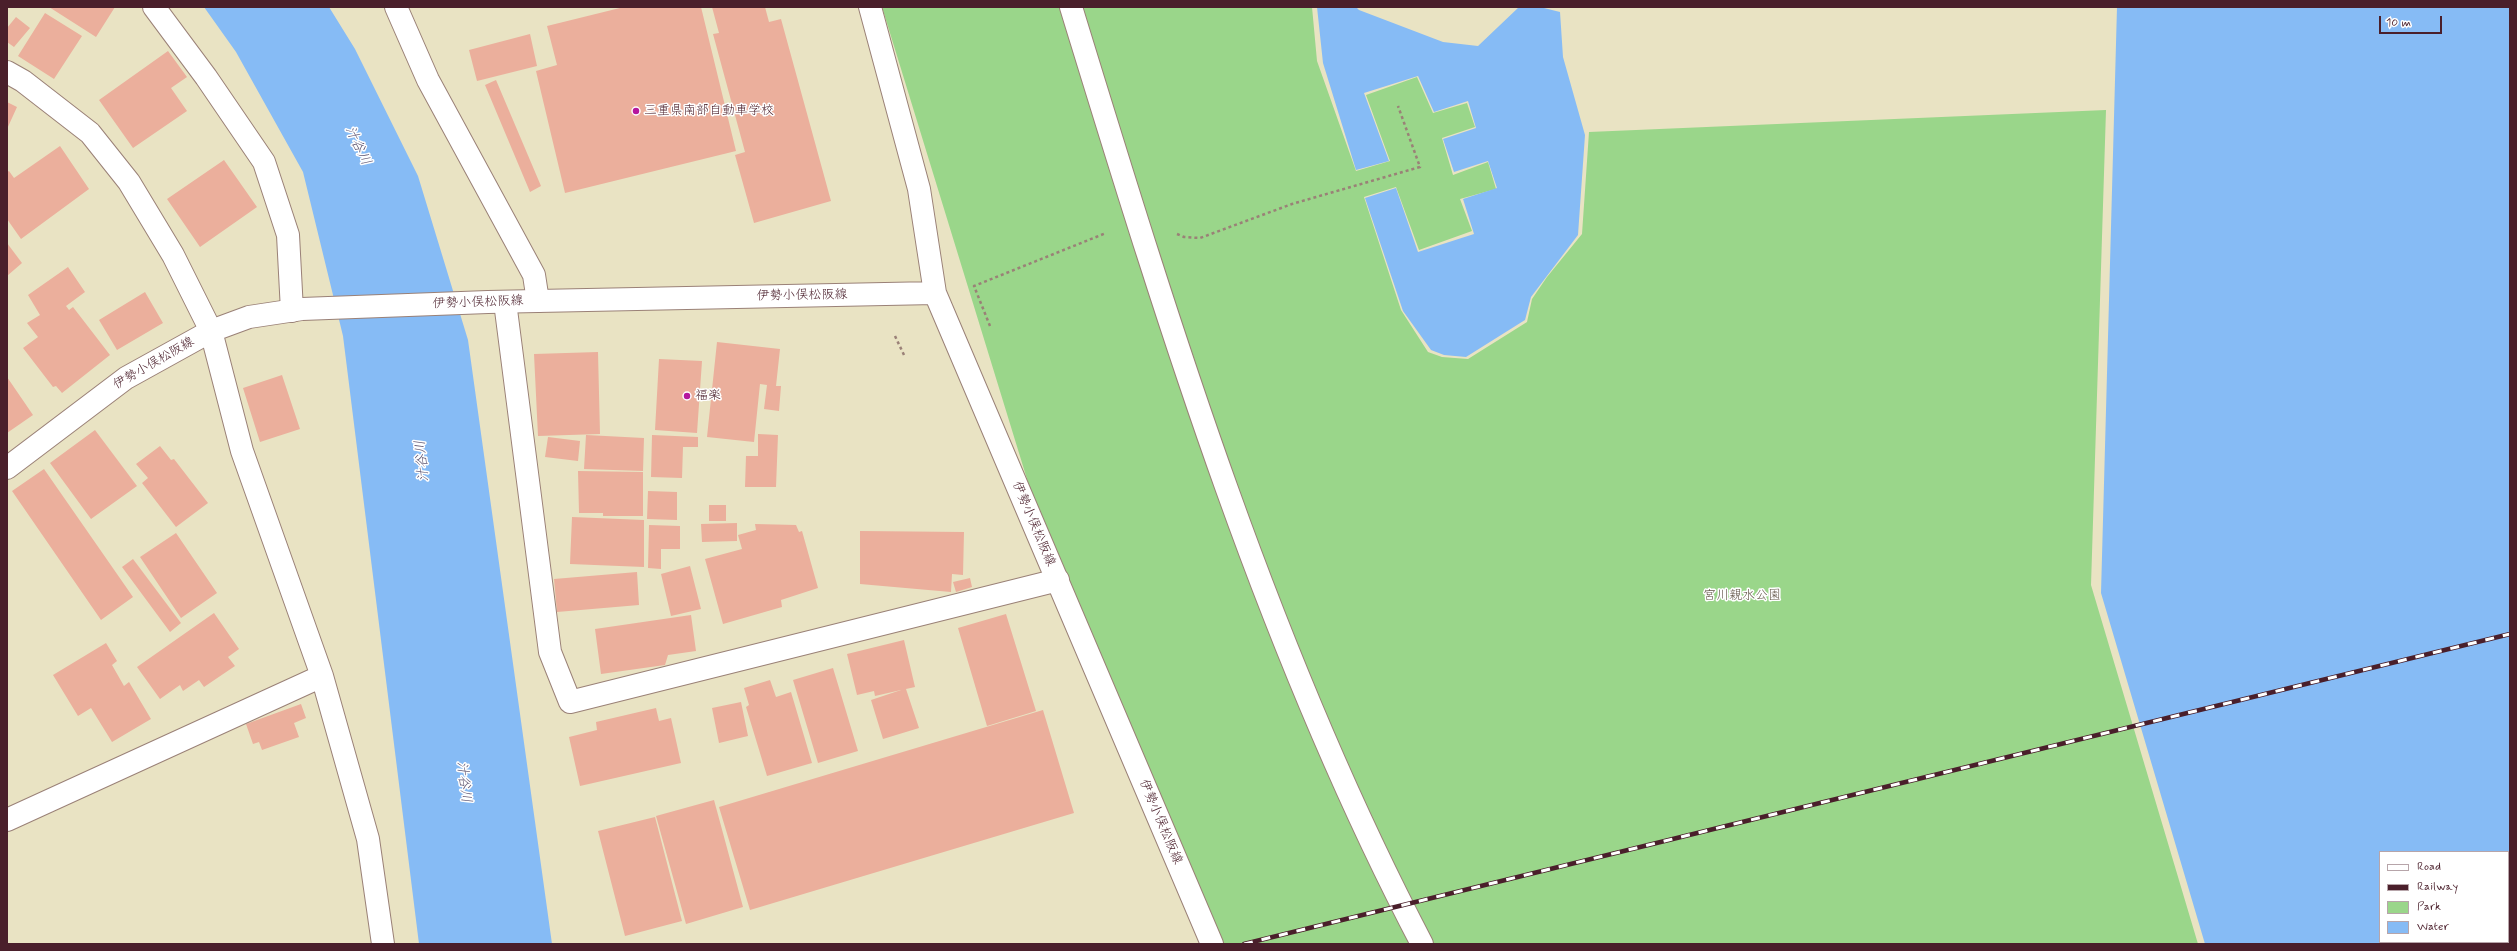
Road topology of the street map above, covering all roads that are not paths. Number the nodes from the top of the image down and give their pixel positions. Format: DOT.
graph roads {
  1 [pos="154,7"];
  2 [pos="396,7"];
  3 [pos="870,7"];
  4 [pos="1071,7"];
  5 [pos="7,72"];
  6 [pos="936,293"];
  7 [pos="538,301"];
  8 [pos="496,302"];
  9 [pos="297,310"];
  10 [pos="211,331"];
  11 [pos="7,468"];
  12 [pos="1058,580"];
  13 [pos="322,676"];
  14 [pos="7,820"];
  15 [pos="383,944"];
  16 [pos="1212,944"];
  17 [pos="1422,944"];
  1 -- 9 [label="street"];
  2 -- 7 [label="street"];
  3 -- 6 [label="street"];
  4 -- 17 [label="street"];
  5 -- 10 [label="street"];
  6 -- 7 [label="street, 伊勢小俣松阪線"];
  6 -- 12 [label="street, 伊勢小俣松阪線"];
  7 -- 8 [label="street, 伊勢小俣松阪線"];
  8 -- 9 [label="street, 伊勢小俣松阪線"];
  8 -- 12 [label="street"];
  9 -- 10 [label="street, 伊勢小俣松阪線"];
  10 -- 11 [label="street, 伊勢小俣松阪線"];
  10 -- 13 [label="street"];
  12 -- 16 [label="street, 伊勢小俣松阪線"];
  13 -- 14 [label="street"];
  13 -- 15 [label="street"];
}
